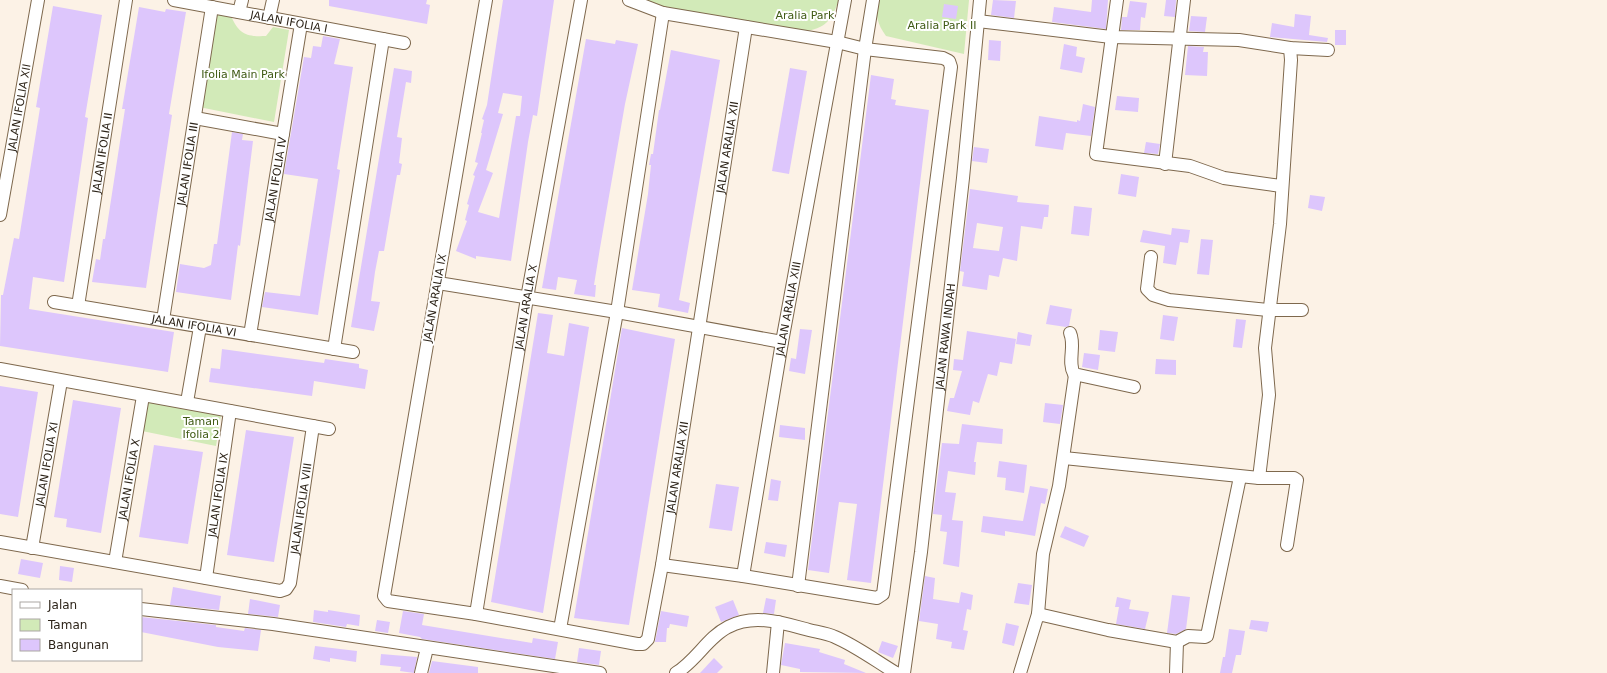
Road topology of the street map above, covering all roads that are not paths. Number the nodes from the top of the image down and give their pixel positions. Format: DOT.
graph roads {
  1 [pos="38,0"];
  2 [pos="126,0"];
  3 [pos="174,0"];
  4 [pos="242,0"];
  5 [pos="273,0"];
  6 [pos="486,0"];
  7 [pos="581,0"];
  8 [pos="629,0"];
  9 [pos="845,0"];
  10 [pos="873,0"];
  11 [pos="980,0"];
  12 [pos="1117,0"];
  13 [pos="1184,0"];
  14 [pos="212,7"];
  15 [pos="239,12"];
  16 [pos="663,12"];
  17 [pos="269,18"];
  18 [pos="978,21"];
  19 [pos="301,24"];
  20 [pos="746,27"];
  21 [pos="1111,37"];
  22 [pos="1178,38"];
  23 [pos="383,39"];
  24 [pos="837,42"];
  25 [pos="404,43"];
  26 [pos="1290,48"];
  27 [pos="865,49"];
  28 [pos="1328,50"];
  29 [pos="195,118"];
  30 [pos="283,134"];
  31 [pos="1165,164"];
  32 [pos="1282,186"];
  33 [pos="0,215"];
  34 [pos="1151,257"];
  35 [pos="438,283"];
  36 [pos="527,298"];
  37 [pos="54,302"];
  38 [pos="78,306"];
  39 [pos="1268,310"];
  40 [pos="1302,310"];
  41 [pos="617,312"];
  42 [pos="163,320"];
  43 [pos="200,327"];
  44 [pos="698,328"];
  45 [pos="1070,333"];
  46 [pos="250,335"];
  47 [pos="782,342"];
  48 [pos="334,349"];
  49 [pos="353,352"];
  50 [pos="0,369"];
  51 [pos="1075,375"];
  52 [pos="61,381"];
  53 [pos="1134,387"];
  54 [pos="143,396"];
  55 [pos="187,402"];
  56 [pos="230,411"];
  57 [pos="313,426"];
  58 [pos="329,429"];
  59 [pos="1064,458"];
  60 [pos="1240,477"];
  61 [pos="1259,478"];
  62 [pos="0,542"];
  63 [pos="1287,545"];
  64 [pos="32,548"];
  65 [pos="115,562"];
  66 [pos="662,565"];
  67 [pos="743,576"];
  68 [pos="206,578"];
  69 [pos="0,586"];
  70 [pos="798,586"];
  71 [pos="16,589"];
  72 [pos="384,596"];
  73 [pos="142,609"];
  74 [pos="476,614"];
  75 [pos="1038,614"];
  76 [pos="778,622"];
  77 [pos="560,629"];
  78 [pos="1177,642"];
  79 [pos="427,648"];
  80 [pos="568,671"];
  81 [pos="420,673"];
  82 [pos="600,673"];
  83 [pos="676,673"];
  84 [pos="773,673"];
  85 [pos="896,673"];
  86 [pos="904,673"];
  87 [pos="1020,673"];
  88 [pos="1176,673"];
  1 -- 33 [label="street, JALAN IFOLIA XII"];
  2 -- 38 [label="street, JALAN IFOLIA II"];
  3 -- 14 [label="street, JALAN IFOLIA I"];
  4 -- 15 [label="street"];
  5 -- 17 [label="street"];
  6 -- 35 [label="street, JALAN ARALIA IX"];
  7 -- 36 [label="street, JALAN ARALIA X"];
  8 -- 16 [label="street"];
  9 -- 24 [label="street, JALAN ARALIA XIII"];
  10 -- 27 [label="street"];
  11 -- 18 [label="street, JALAN RAWA INDAH"];
  12 -- 21 [label="street"];
  13 -- 22 [label="street"];
  14 -- 15 [label="street, JALAN IFOLIA I"];
  14 -- 29 [label="street, JALAN IFOLIA III"];
  15 -- 17 [label="street, JALAN IFOLIA I"];
  16 -- 20 [label="street"];
  16 -- 41 [label="street"];
  17 -- 19 [label="street, JALAN IFOLIA I"];
  18 -- 21 [label="street"];
  18 -- 86 [label="street, JALAN RAWA INDAH"];
  19 -- 23 [label="street, JALAN IFOLIA I"];
  19 -- 30 [label="street, JALAN IFOLIA IV"];
  20 -- 24 [label="street"];
  20 -- 44 [label="street, JALAN ARALIA XII"];
  21 -- 22 [label="street"];
  21 -- 31 [label="street"];
  22 -- 26 [label="street"];
  22 -- 31 [label="street"];
  23 -- 25 [label="street, JALAN IFOLIA I"];
  23 -- 48 [label="street"];
  24 -- 27 [label="street"];
  24 -- 47 [label="street, JALAN ARALIA XIII"];
  26 -- 28 [label="street"];
  26 -- 32 [label="street"];
  27 -- 70 [label="street"];
  27 -- 70 [label="street"];
  29 -- 30 [label="street"];
  29 -- 42 [label="street, JALAN IFOLIA III"];
  30 -- 46 [label="street, JALAN IFOLIA IV"];
  31 -- 32 [label="street"];
  32 -- 39 [label="street"];
  34 -- 39 [label="street"];
  35 -- 36 [label="street"];
  35 -- 72 [label="street, JALAN ARALIA IX"];
  36 -- 41 [label="street"];
  36 -- 74 [label="street, JALAN ARALIA X"];
  37 -- 38 [label="street, JALAN IFOLIA VI"];
  38 -- 42 [label="street, JALAN IFOLIA VI"];
  39 -- 40 [label="street"];
  39 -- 61 [label="street"];
  41 -- 44 [label="street"];
  41 -- 77 [label="street"];
  42 -- 43 [label="street, JALAN IFOLIA VI"];
  43 -- 46 [label="street, JALAN IFOLIA VI"];
  43 -- 55 [label="street"];
  44 -- 47 [label="street"];
  44 -- 66 [label="street, JALAN ARALIA XII"];
  45 -- 51 [label="street"];
  46 -- 48 [label="street, JALAN IFOLIA VI"];
  47 -- 67 [label="street, JALAN ARALIA XIII"];
  48 -- 49 [label="street, JALAN IFOLIA VI"];
  50 -- 52 [label="street"];
  51 -- 53 [label="street"];
  51 -- 59 [label="street"];
  52 -- 54 [label="street"];
  52 -- 64 [label="street, JALAN IFOLIA XI"];
  54 -- 55 [label="street"];
  54 -- 65 [label="street, JALAN IFOLIA X"];
  55 -- 56 [label="street"];
  56 -- 57 [label="street"];
  56 -- 68 [label="street, JALAN IFOLIA IX"];
  57 -- 58 [label="street"];
  57 -- 68 [label="street, JALAN IFOLIA VIII"];
  59 -- 60 [label="street"];
  59 -- 75 [label="street"];
  60 -- 61 [label="street"];
  60 -- 78 [label="street"];
  61 -- 63 [label="street"];
  62 -- 64 [label="street"];
  64 -- 65 [label="street"];
  65 -- 68 [label="street"];
  66 -- 67 [label="street"];
  66 -- 77 [label="street, JALAN ARALIA XII"];
  67 -- 70 [label="street"];
  69 -- 71 [label="street"];
  72 -- 74 [label="street, JALAN ARALIA XII"];
  73 -- 79 [label="street"];
  74 -- 77 [label="street, JALAN ARALIA XII"];
  75 -- 78 [label="street"];
  75 -- 87 [label="street"];
  76 -- 83 [label="street"];
  76 -- 84 [label="street"];
  76 -- 85 [label="street"];
  78 -- 88 [label="street"];
  79 -- 80 [label="street"];
  79 -- 81 [label="street"];
  80 -- 82 [label="street"];
}
